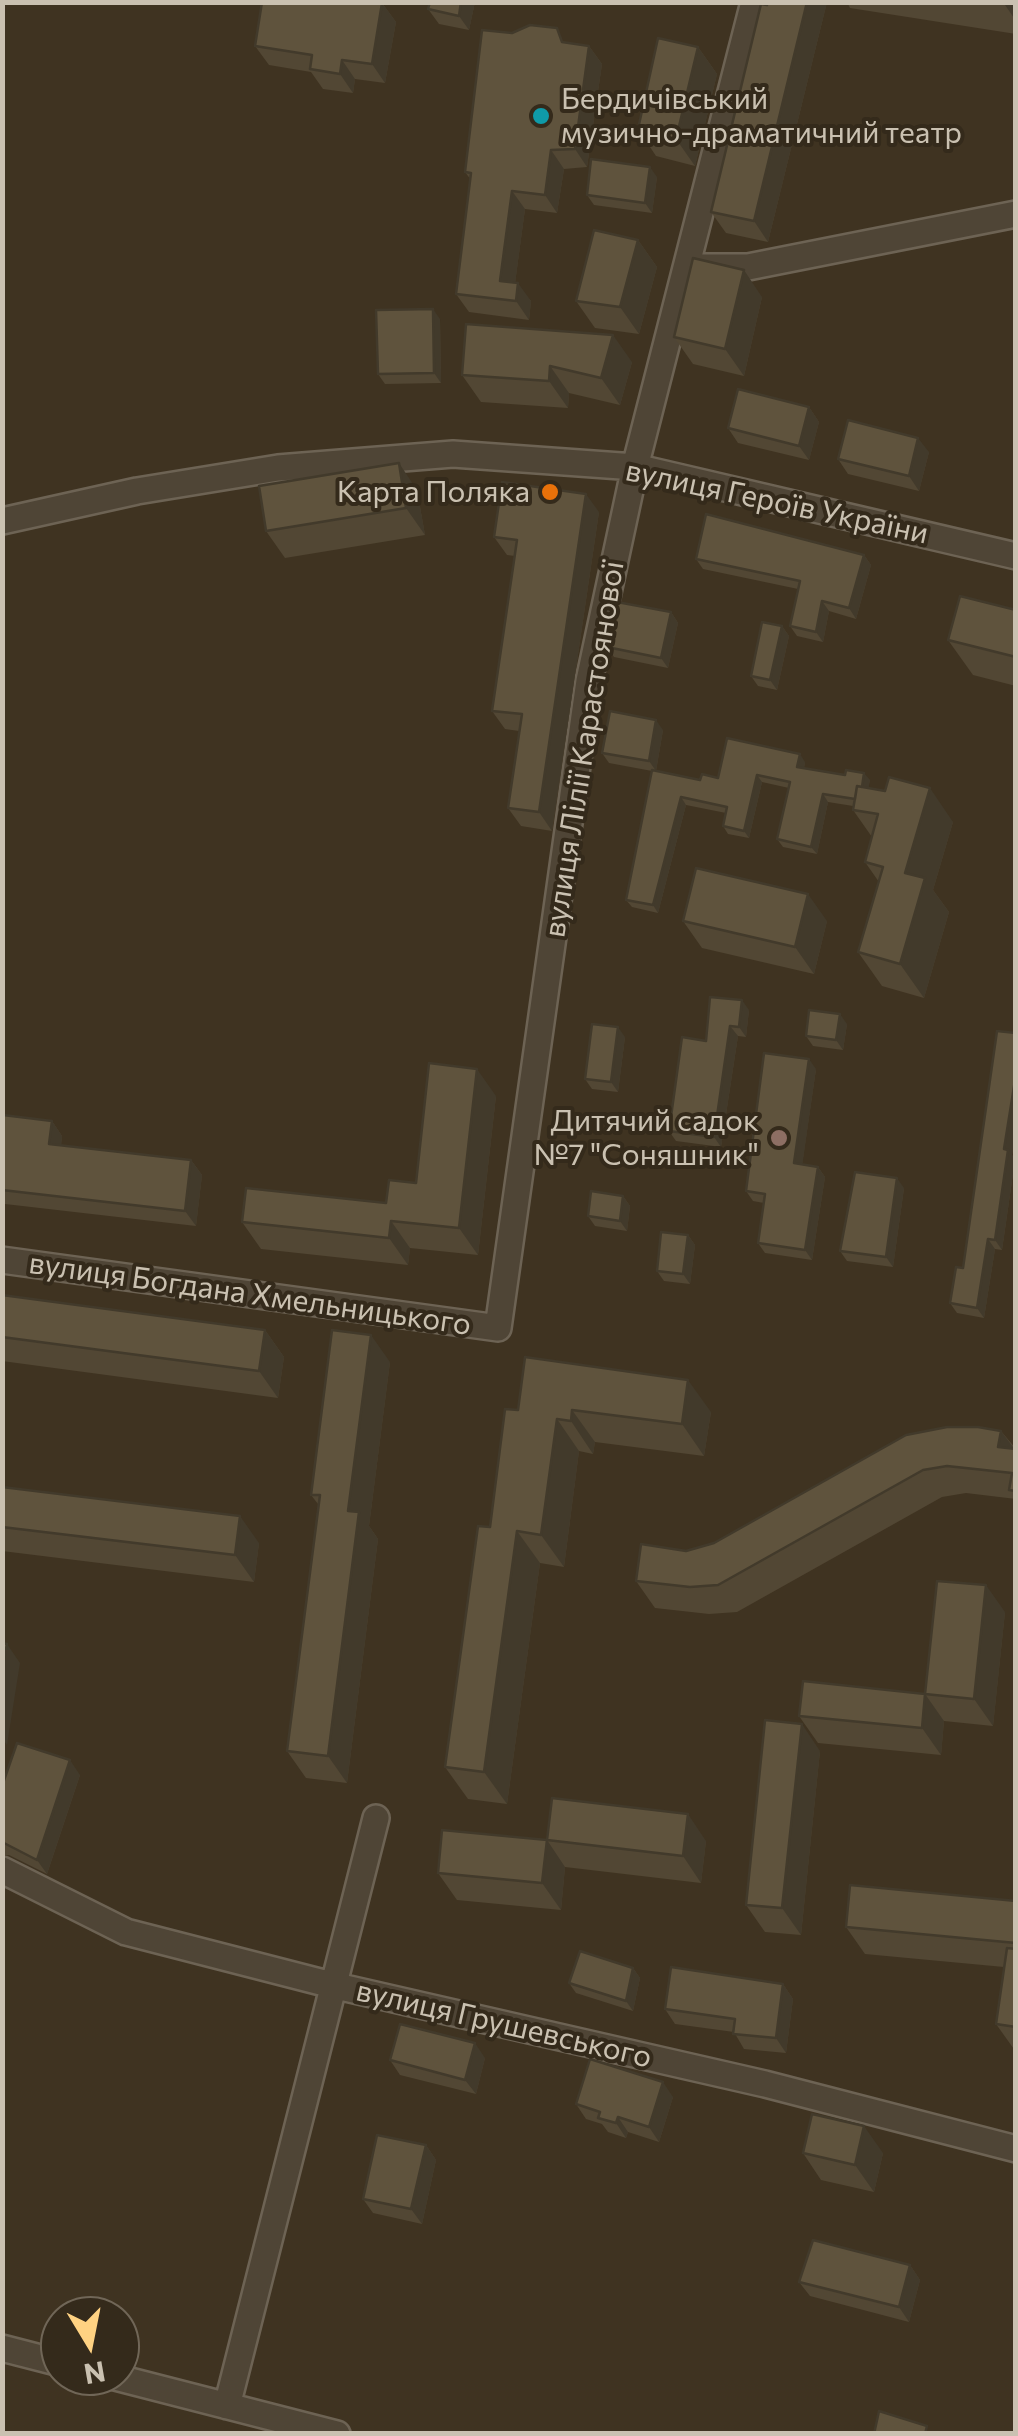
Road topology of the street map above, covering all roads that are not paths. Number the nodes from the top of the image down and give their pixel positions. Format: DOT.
graph roads {
  1 [pos="754,2"];
  2 [pos="1016,214"];
  3 [pos="687,266"];
  4 [pos="635,468"];
  5 [pos="2,521"];
  6 [pos="1016,556"];
  7 [pos="2,1260"];
  8 [pos="498,1328"];
  9 [pos="376,1818"];
  10 [pos="2,1870"];
  11 [pos="332,1985"];
  12 [pos="1016,2149"];
  13 [pos="2,2348"];
  14 [pos="40,2358"];
  15 [pos="140,2384"];
  16 [pos="226,2406"];
  17 [pos="290,2429"];
  18 [pos="337,2434"];
  1 -- 3 [label="street, вулиця Лілії Карастоянової"];
  2 -- 3 [label="street"];
  3 -- 4 [label="street, вулиця Лілії Карастоянової"];
  4 -- 5 [label="street, вулиця Героїв України"];
  4 -- 6 [label="street, вулиця Героїв України"];
  4 -- 8 [label="street, вулиця Лілії Карастоянової"];
  7 -- 8 [label="street, вулиця Богдана Хмельницького"];
  9 -- 11 [label="street"];
  10 -- 11 [label="street, вулиця Грушевського"];
  11 -- 12 [label="street, вулиця Грушевського"];
  11 -- 16 [label="street"];
  13 -- 14 [label="street"];
  15 -- 16 [label="street"];
  16 -- 17 [label="street"];
  17 -- 18 [label="street"];
}
